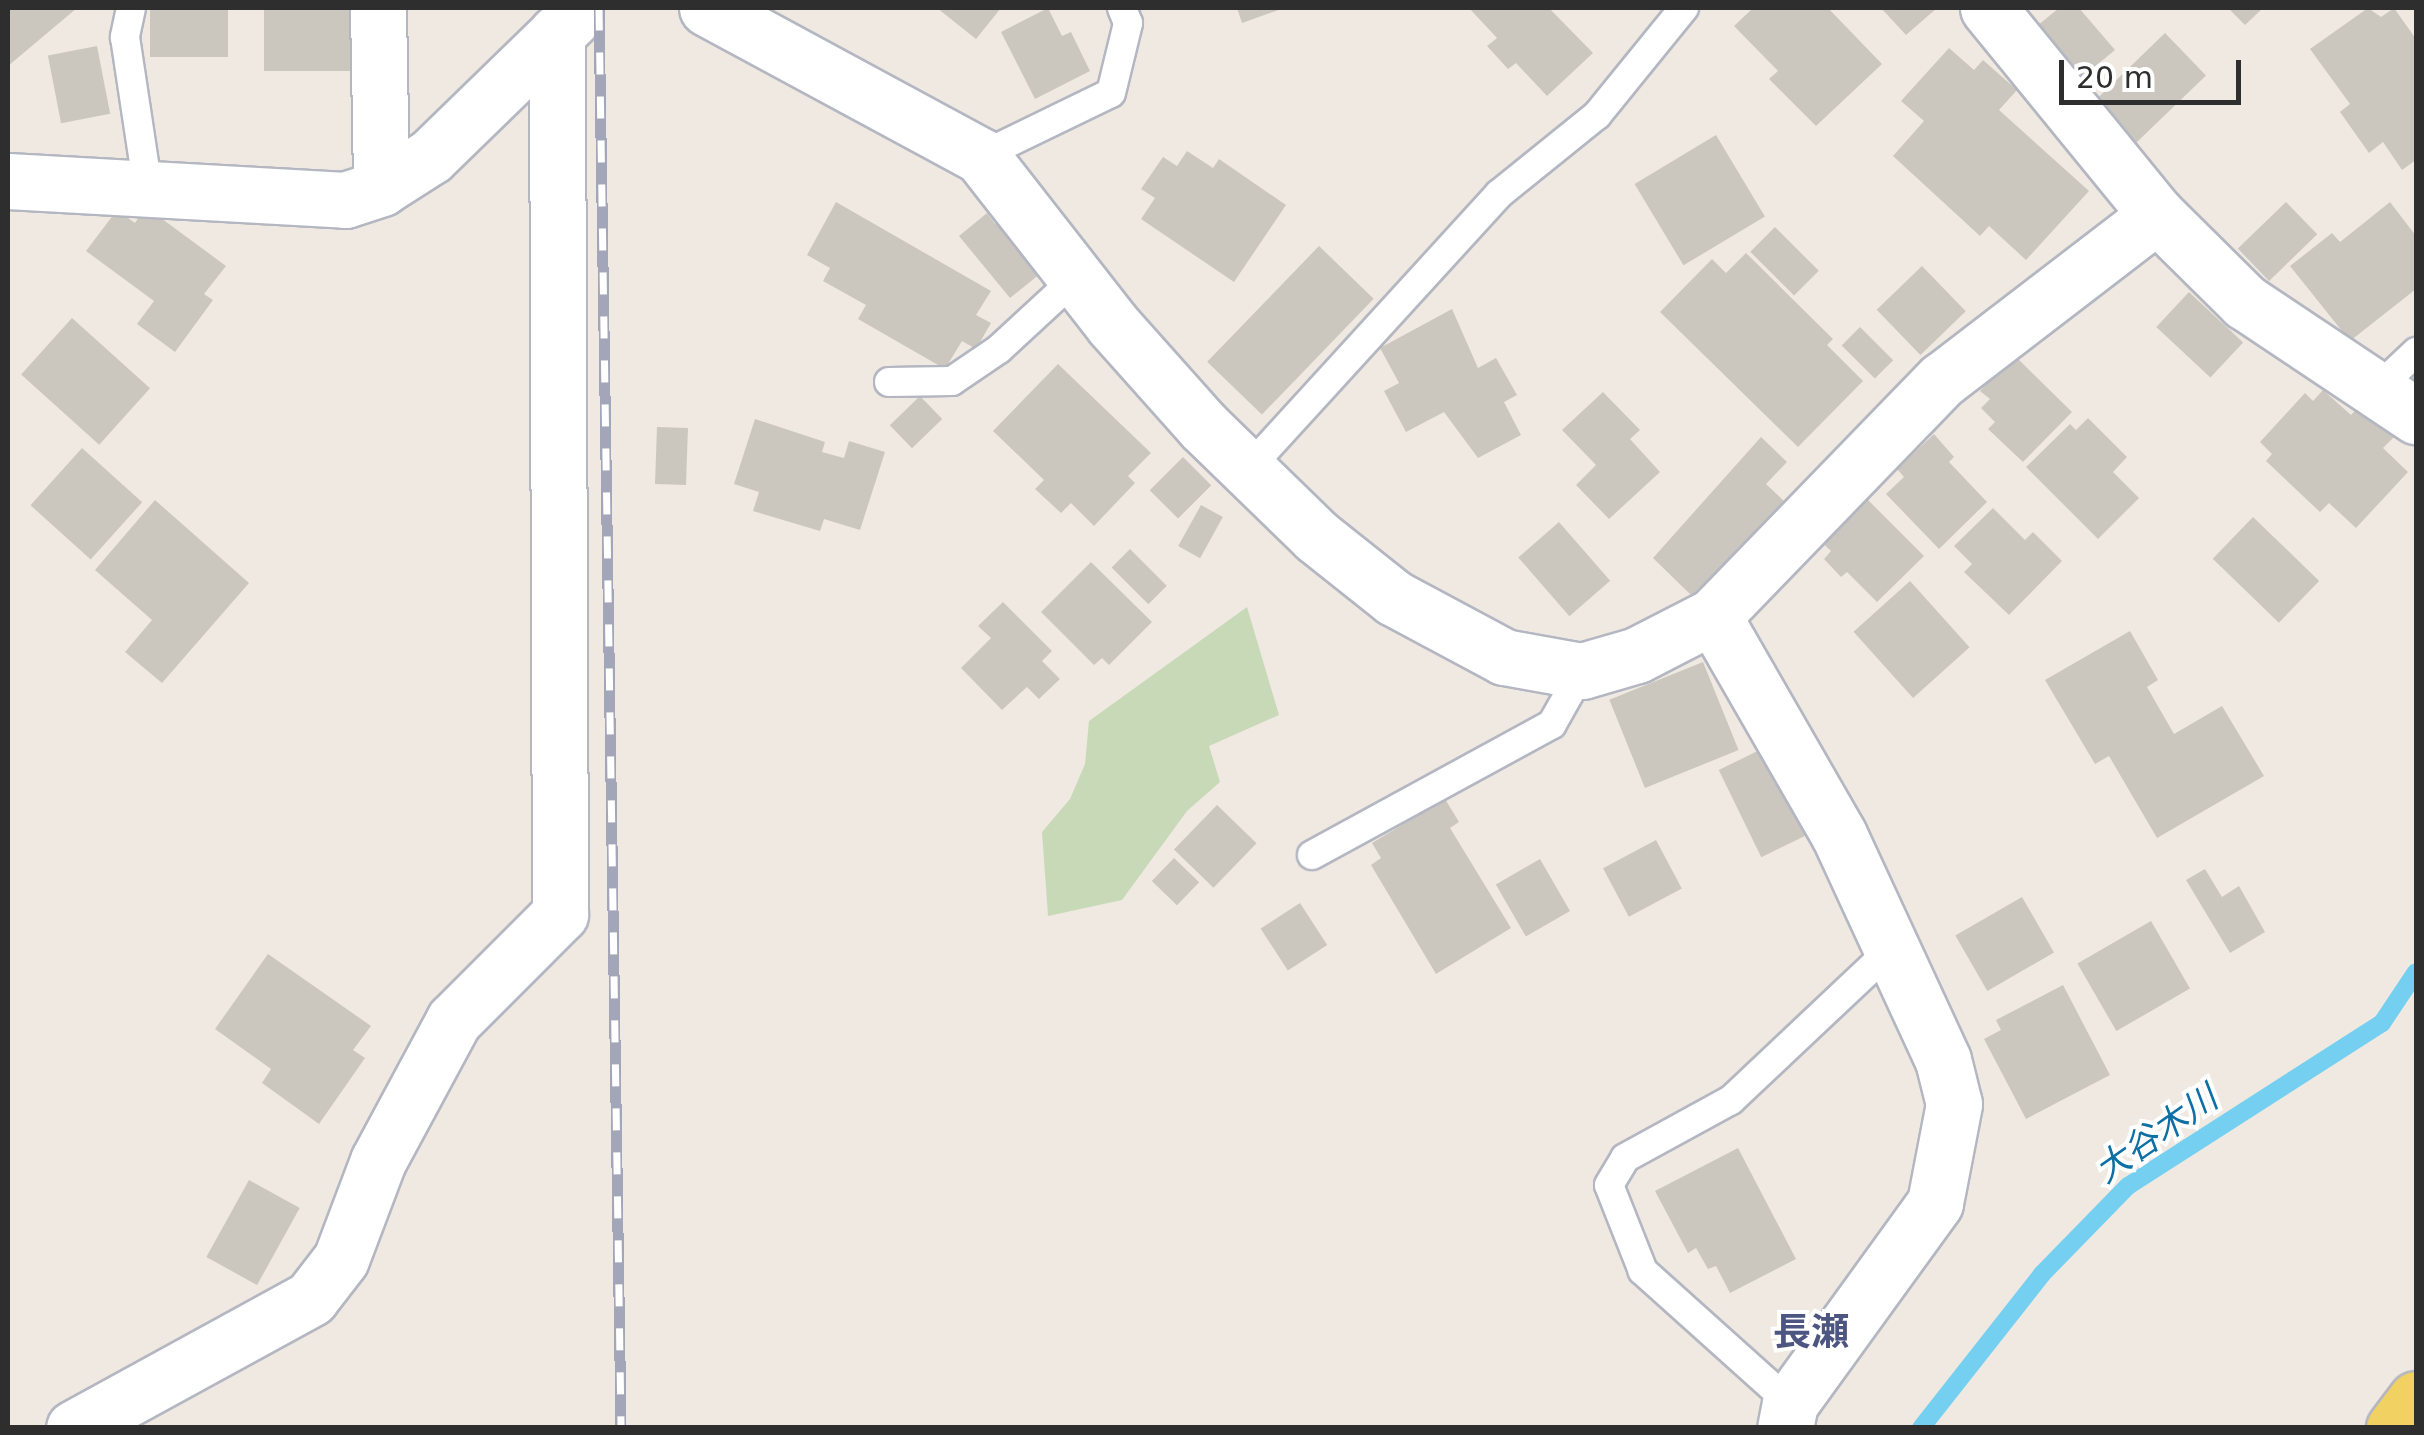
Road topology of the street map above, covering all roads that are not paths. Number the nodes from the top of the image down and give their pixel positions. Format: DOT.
graph roads {
  1 [pos="131,8"];
  2 [pos="378,8"];
  3 [pos="707,8"];
  4 [pos="1122,8"];
  5 [pos="1684,8"];
  6 [pos="2008,14"];
  7 [pos="570,20"];
  8 [pos="981,156"];
  9 [pos="8,181"];
  10 [pos="381,188"];
  11 [pos="148,189"];
  12 [pos="2157,215"];
  13 [pos="1076,278"];
  14 [pos="889,382"];
  15 [pos="2404,385"];
  16 [pos="1248,468"];
  17 [pos="1713,616"];
  18 [pos="1582,670"];
  19 [pos="1312,855"];
  20 [pos="1891,948"];
  21 [pos="2416,1399"];
  22 [pos="1788,1415"];
  23 [pos="74,1428"];
  24 [pos="2394,1428"];
  1 -- 11 [label="lane"];
  2 -- 10 [label="street"];
  3 -- 8 [label="street"];
  4 -- 8 [label="lane"];
  5 -- 16 [label="lane"];
  6 -- 12 [label="street"];
  7 -- 10 [label="street"];
  7 -- 23 [label="street"];
  8 -- 13 [label="street"];
  9 -- 11 [label="street"];
  10 -- 11 [label="street"];
  12 -- 15 [label="street"];
  12 -- 17 [label="street"];
  13 -- 14 [label="lane"];
  13 -- 16 [label="street"];
  16 -- 18 [label="street"];
  17 -- 18 [label="street"];
  17 -- 20 [label="street"];
  18 -- 19 [label="lane"];
  20 -- 22 [label="street"];
  20 -- 22 [label="lane"];
  21 -- 24 [label="main road"];
}
